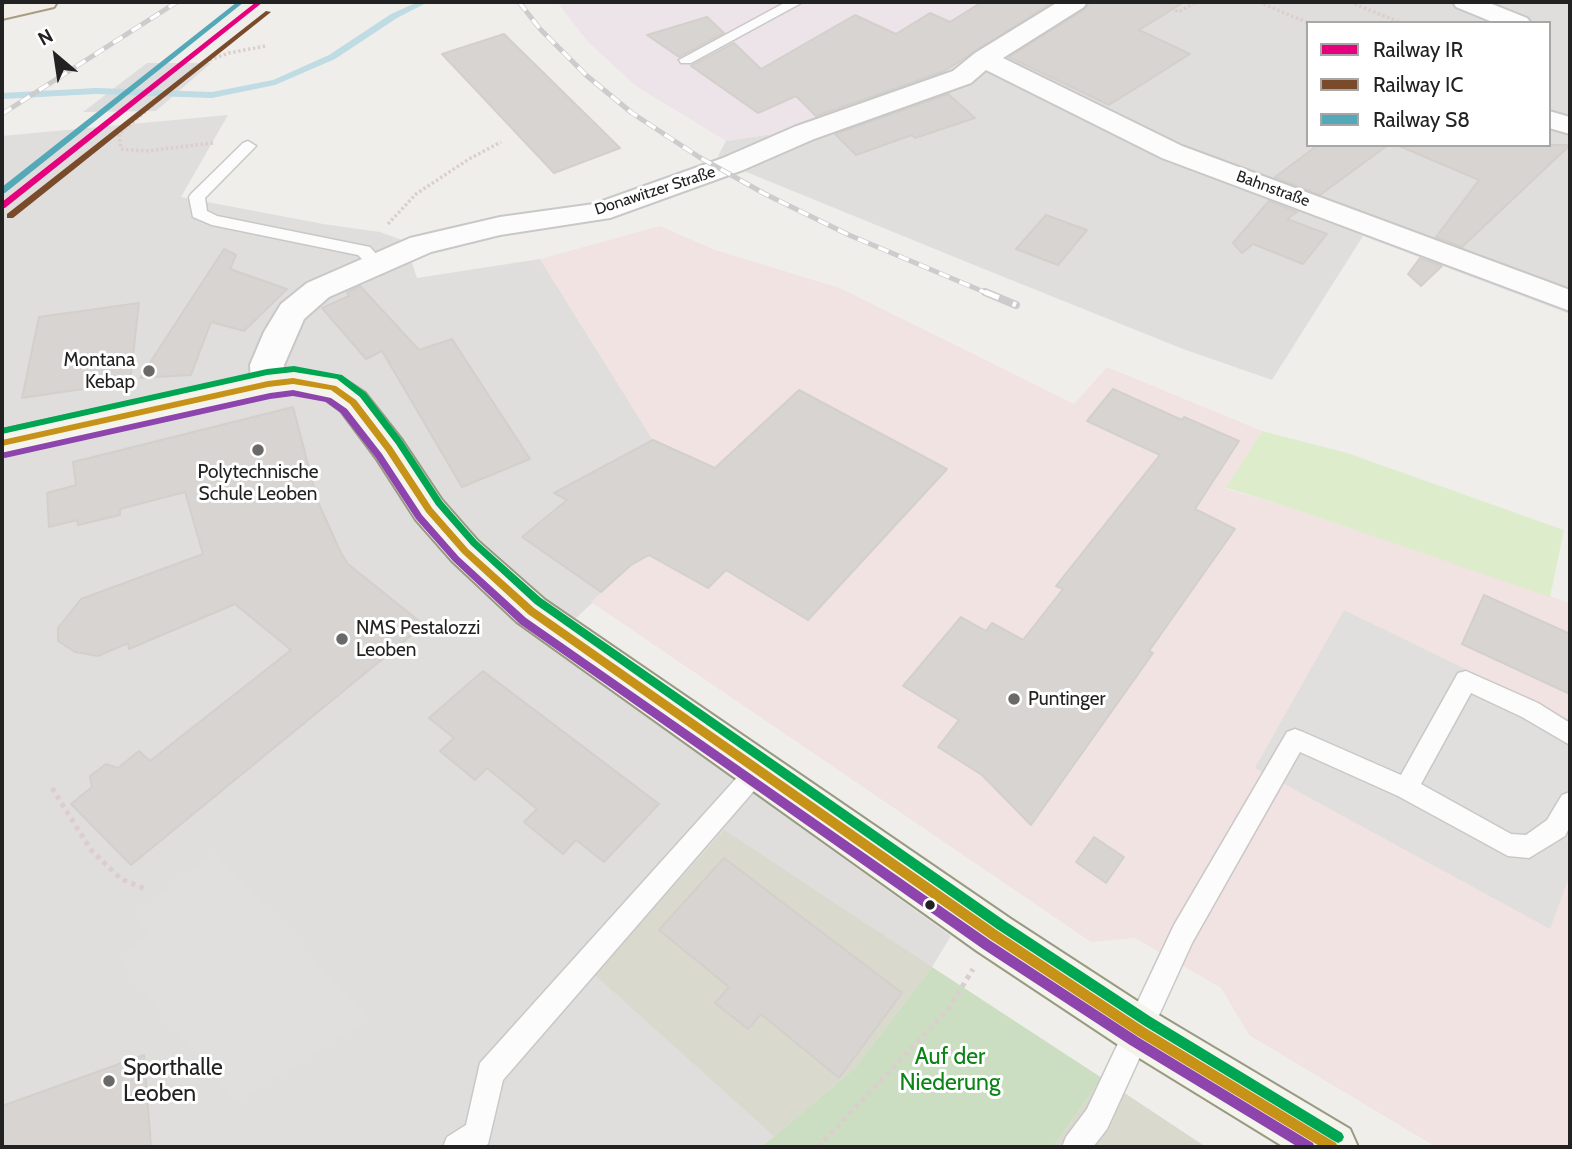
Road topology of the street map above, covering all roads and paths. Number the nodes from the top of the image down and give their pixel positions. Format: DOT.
graph roads {
  1 [pos="44,2"];
  2 [pos="796,2"];
  3 [pos="1075,2"];
  4 [pos="1157,2"];
  5 [pos="1196,2"];
  6 [pos="1259,2"];
  7 [pos="1350,2"];
  8 [pos="1465,2"];
  9 [pos="2,12"];
  10 [pos="1396,21"];
  11 [pos="1513,21"];
  12 [pos="1306,22"];
  13 [pos="265,46"];
  14 [pos="984,59"];
  15 [pos="686,60"];
  16 [pos="1551,119"];
  17 [pos="1570,126"];
  18 [pos="501,142"];
  19 [pos="248,146"];
  20 [pos="380,232"];
  21 [pos="377,264"];
  22 [pos="1570,301"];
  23 [pos="268,384"];
  24 [pos="2,443"];
  25 [pos="1570,735"];
  26 [pos="758,770"];
  27 [pos="52,788"];
  28 [pos="1406,788"];
  29 [pos="1570,803"];
  30 [pos="148,890"];
  31 [pos="994,935"];
  32 [pos="1140,1031"];
  33 [pos="457,1147"];
  34 [pos="818,1147"];
  35 [pos="1076,1147"];
  36 [pos="1332,1147"];
  1 -- 9 [label="main road"];
  2 -- 15 [label="lane"];
  3 -- 14 [label="street, Donawitzer Straße"];
  4 -- 5 [label="path"];
  6 -- 12 [label="path"];
  7 -- 10 [label="path"];
  8 -- 11 [label="street"];
  13 -- 19 [label="path"];
  14 -- 21 [label="street, Donawitzer Straße"];
  14 -- 22 [label="street, Bahnstraße"];
  16 -- 17 [label="street"];
  18 -- 20 [label="path"];
  19 -- 21 [label="lane"];
  21 -- 23 [label="street, Donawitzer Straße"];
  23 -- 24 [label="main road"];
  23 -- 26 [label="main road"];
  25 -- 28 [label="lane"];
  26 -- 31 [label="main road"];
  26 -- 33 [label="lane"];
  27 -- 30 [label="path"];
  28 -- 29 [label="lane"];
  28 -- 32 [label="lane"];
  31 -- 32 [label="main road"];
  31 -- 34 [label="path"];
  32 -- 35 [label="lane"];
  32 -- 36 [label="main road"];
}
